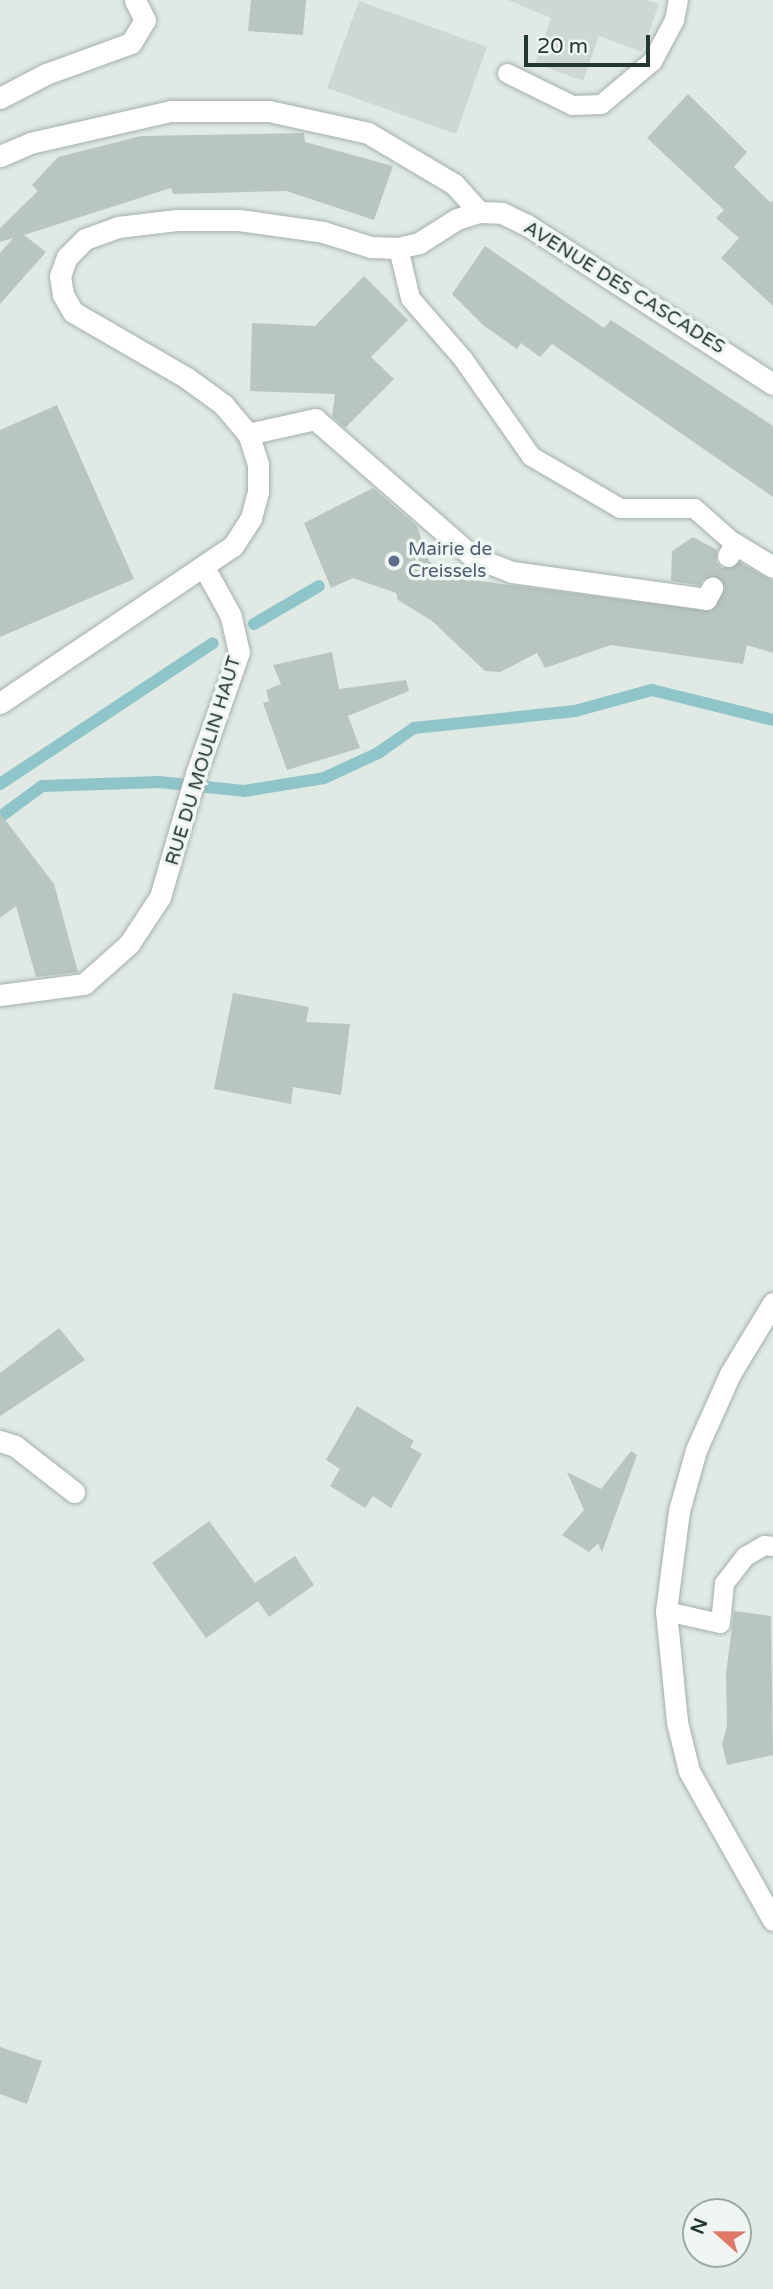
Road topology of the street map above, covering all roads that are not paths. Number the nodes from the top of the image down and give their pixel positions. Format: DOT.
graph roads {
  1 [pos="135,0"];
  2 [pos="678,0"];
  3 [pos="506,73"];
  4 [pos="0,98"];
  5 [pos="0,156"];
  6 [pos="479,212"];
  7 [pos="398,248"];
  8 [pos="773,384"];
  9 [pos="248,434"];
  10 [pos="731,550"];
  11 [pos="773,566"];
  12 [pos="205,569"];
  13 [pos="712,588"];
  14 [pos="0,703"];
  15 [pos="0,995"];
  16 [pos="773,1303"];
  17 [pos="0,1441"];
  18 [pos="74,1492"];
  19 [pos="773,1546"];
  20 [pos="666,1611"];
  21 [pos="773,1920"];
  1 -- 4 [label="street"];
  2 -- 3 [label="lane"];
  5 -- 6 [label="street"];
  6 -- 7 [label="street"];
  6 -- 8 [label="street, AVENUE DES CASCADES"];
  7 -- 9 [label="street"];
  7 -- 10 [label="lane"];
  9 -- 12 [label="street"];
  9 -- 13 [label="street"];
  10 -- 11 [label="street"];
  12 -- 14 [label="street"];
  12 -- 15 [label="street, RUE DU MOULIN HAUT"];
  16 -- 20 [label="street"];
  17 -- 18 [label="street"];
  19 -- 20 [label="lane"];
  20 -- 21 [label="street"];
}
